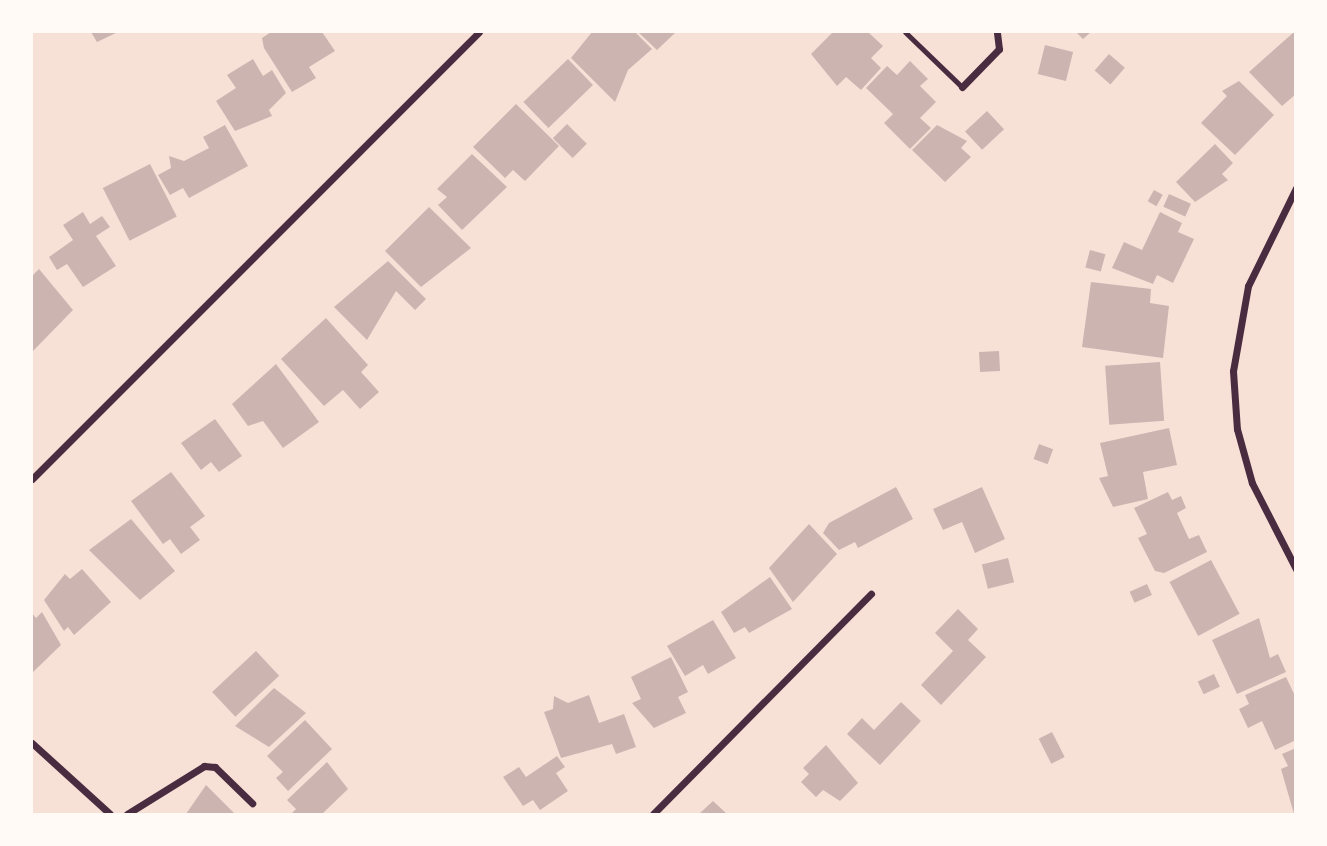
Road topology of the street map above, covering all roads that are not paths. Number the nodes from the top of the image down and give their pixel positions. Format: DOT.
graph roads {
  1 [pos="479,32"];
  2 [pos="905,32"];
  3 [pos="997,32"];
  4 [pos="962,87"];
  5 [pos="1296,188"];
  6 [pos="32,479"];
  7 [pos="1296,569"];
  8 [pos="871,594"];
  9 [pos="32,743"];
  10 [pos="251,803"];
  11 [pos="110,814"];
  12 [pos="127,814"];
  13 [pos="653,814"];
  1 -- 6 [label="street"];
  2 -- 4 [label="lane"];
  3 -- 4 [label="street"];
  5 -- 7 [label="street"];
  8 -- 13 [label="street"];
  9 -- 11 [label="street"];
  10 -- 12 [label="street"];
}
